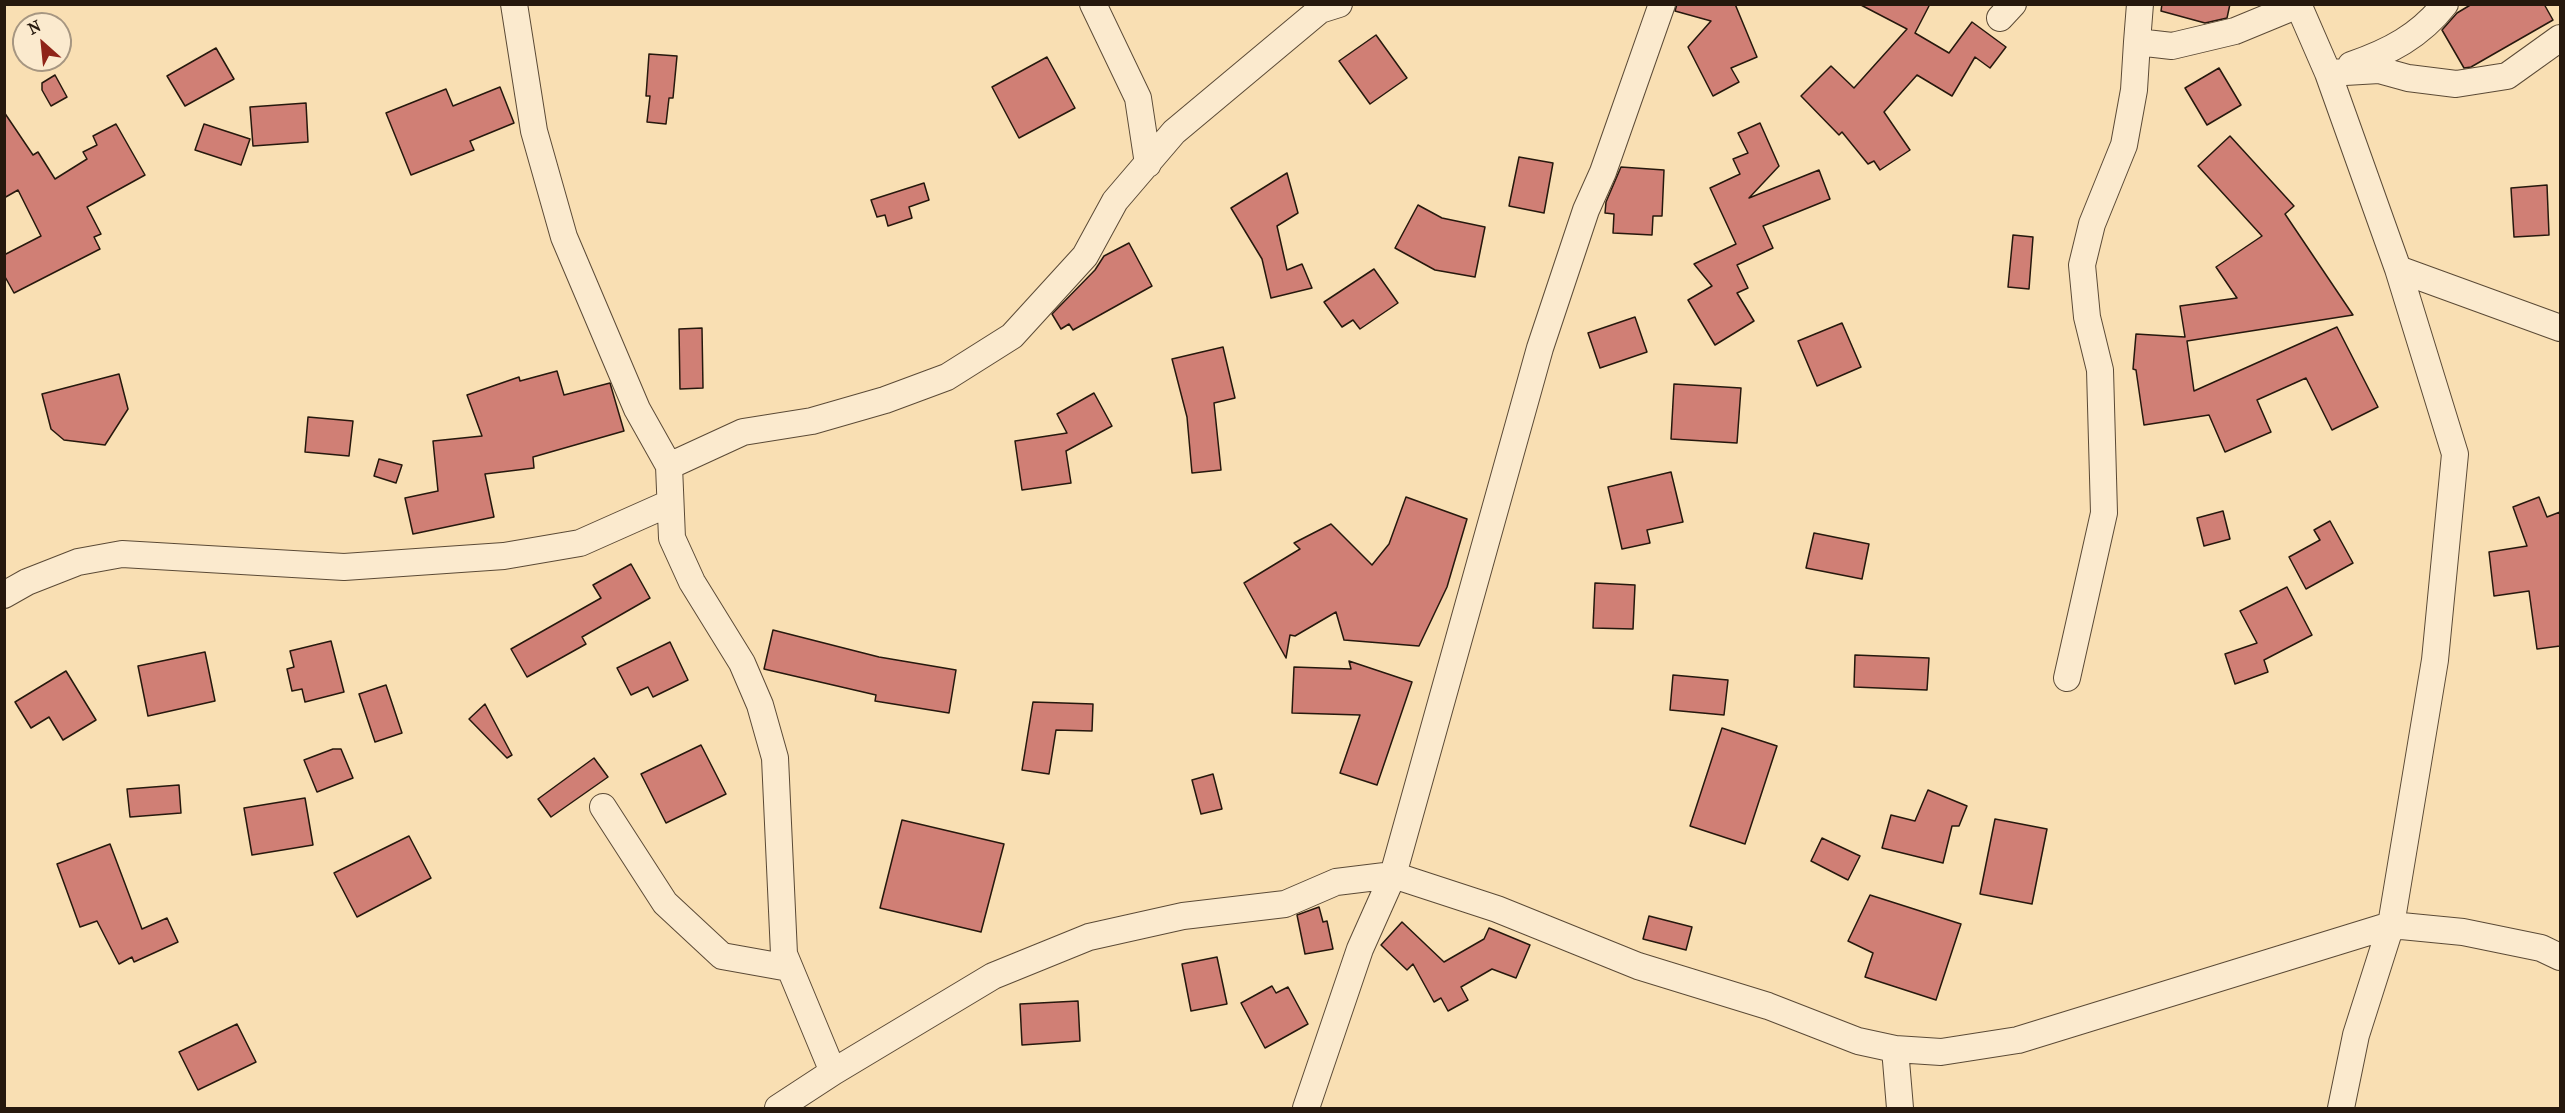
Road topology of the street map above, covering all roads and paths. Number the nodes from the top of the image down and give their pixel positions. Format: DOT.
graph roads {
  1 [pos="514,4"];
  2 [pos="1093,4"];
  3 [pos="1340,4"];
  4 [pos="1662,4"];
  5 [pos="2140,4"];
  6 [pos="2445,4"];
  7 [pos="2297,5"];
  8 [pos="2560,38"];
  9 [pos="2137,42"];
  10 [pos="2328,73"];
  11 [pos="1148,164"];
  12 [pos="2397,269"];
  13 [pos="2560,328"];
  14 [pos="669,466"];
  15 [pos="670,503"];
  16 [pos="4,595"];
  17 [pos="2067,678"];
  18 [pos="603,807"];
  19 [pos="1393,875"];
  20 [pos="2391,925"];
  21 [pos="2560,957"];
  22 [pos="789,968"];
  23 [pos="1896,1049"];
  24 [pos="833,1072"];
  25 [pos="778,1108"];
  26 [pos="1306,1108"];
  27 [pos="1900,1108"];
  28 [pos="2341,1108"];
  1 -- 14 [label="street"];
  2 -- 11 [label="street"];
  3 -- 11 [label="street"];
  4 -- 19 [label="street"];
  5 -- 9 [label="street"];
  6 -- 10 [label="street"];
  7 -- 9 [label="street"];
  7 -- 10 [label="street"];
  8 -- 10 [label="street"];
  9 -- 17 [label="street"];
  10 -- 12 [label="street"];
  11 -- 14 [label="street"];
  12 -- 13 [label="street"];
  12 -- 20 [label="street"];
  14 -- 15 [label="street"];
  15 -- 16 [label="street"];
  15 -- 22 [label="street"];
  18 -- 22 [label="street"];
  19 -- 23 [label="street"];
  19 -- 24 [label="street"];
  19 -- 26 [label="street"];
  20 -- 21 [label="street"];
  20 -- 23 [label="street"];
  20 -- 28 [label="street"];
  22 -- 24 [label="street"];
  23 -- 27 [label="street"];
  24 -- 25 [label="street"];
}
